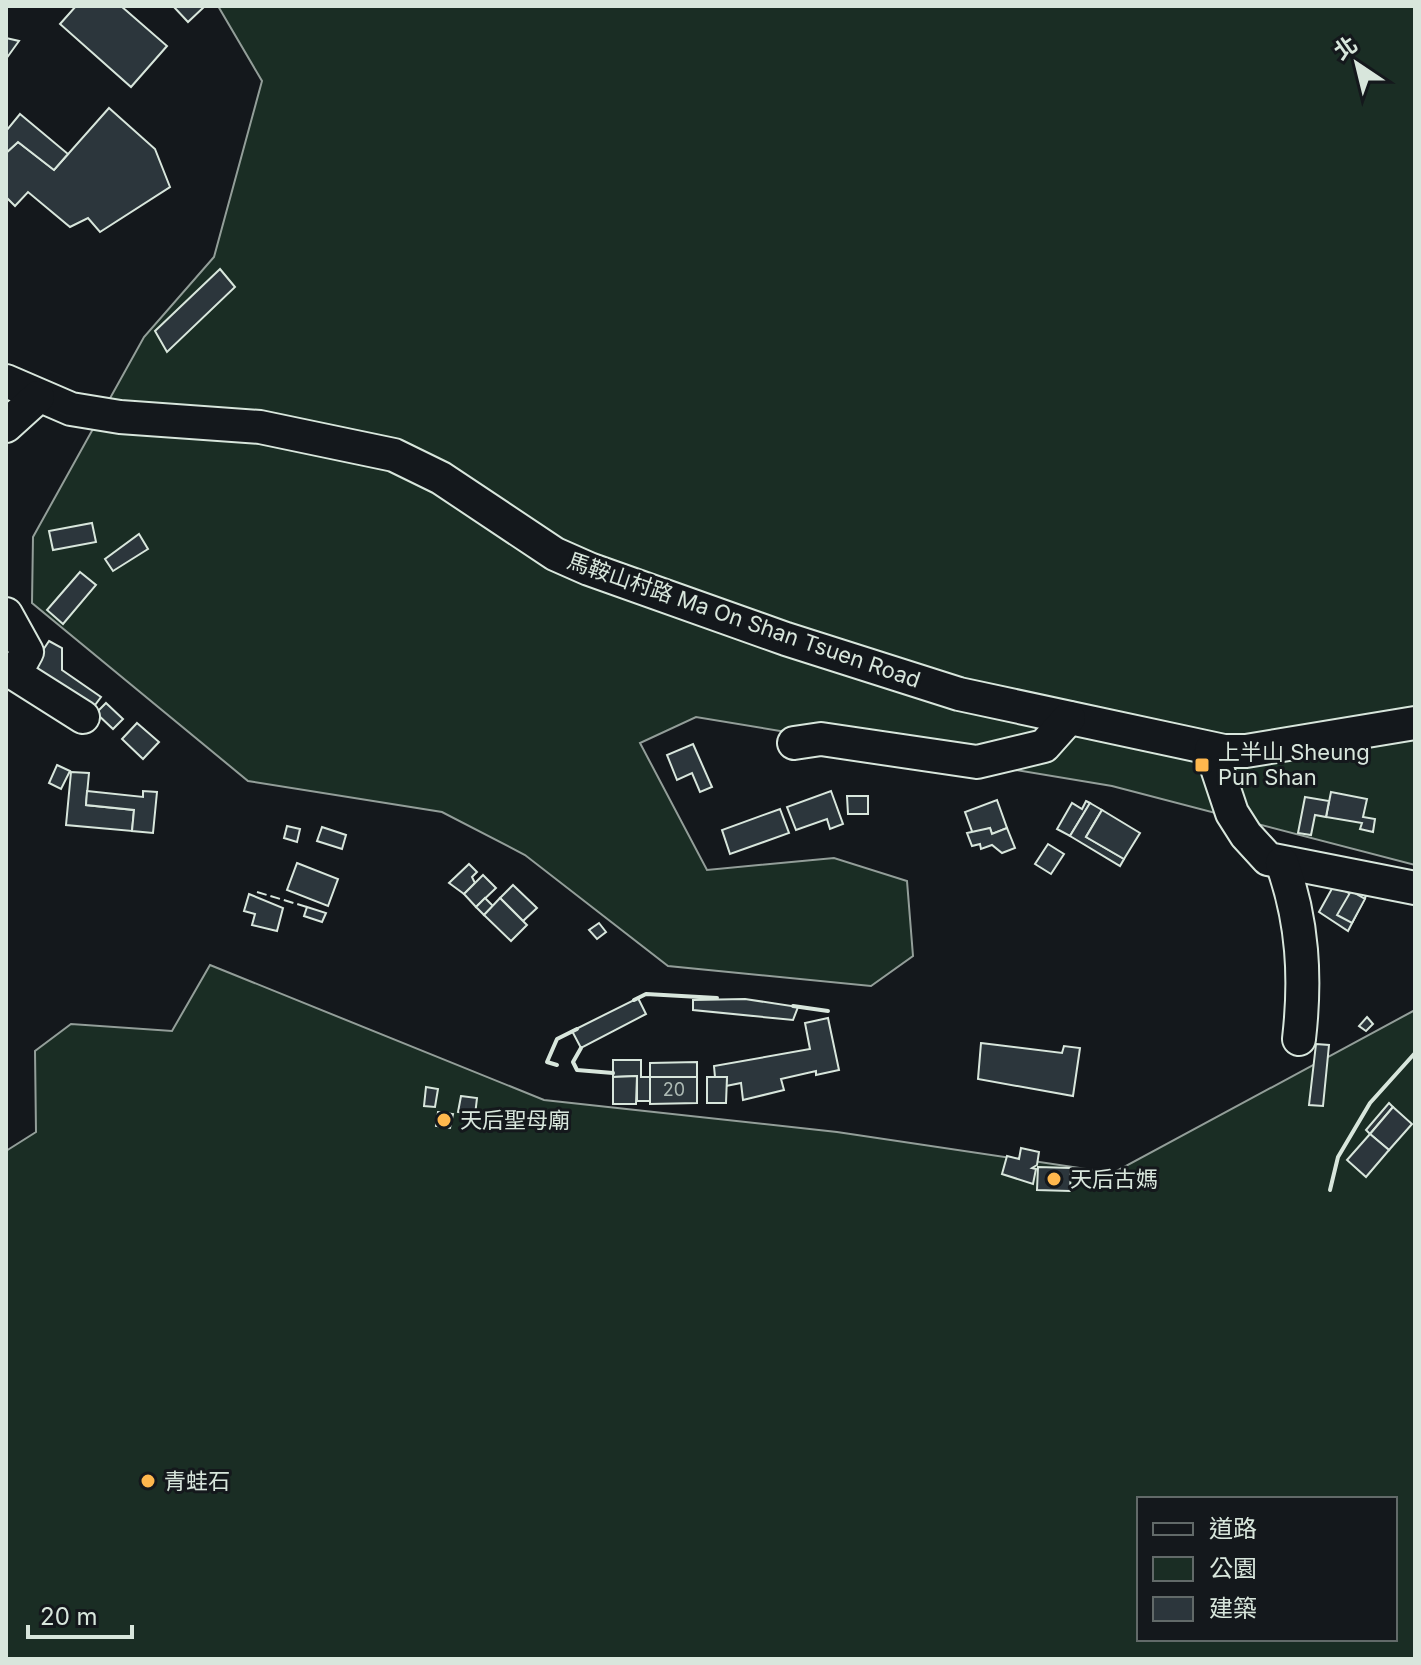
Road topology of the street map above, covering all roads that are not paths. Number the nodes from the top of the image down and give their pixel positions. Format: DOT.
graph roads {
  1 [pos="6,381"];
  2 [pos="38,397"];
  3 [pos="6,426"];
  4 [pos="6,614"];
  5 [pos="83,717"];
  6 [pos="1069,718"];
  7 [pos="1415,723"];
  8 [pos="794,743"];
  9 [pos="1211,750"];
  10 [pos="1282,863"];
  11 [pos="1415,888"];
  12 [pos="1299,1039"];
  1 -- 2 [label="street, 馬鞍山村路 Ma On Shan Tsuen Road"];
  2 -- 3 [label="street"];
  2 -- 6 [label="street, 馬鞍山村路 Ma On Shan Tsuen Road"];
  4 -- 5 [label="street"];
  6 -- 8 [label="street"];
  6 -- 9 [label="street, 馬鞍山村路 Ma On Shan Tsuen Road"];
  7 -- 9 [label="street, 馬鞍山村路 Ma On Shan Tsuen Road"];
  9 -- 10 [label="street"];
  10 -- 11 [label="street"];
  10 -- 12 [label="street"];
}
